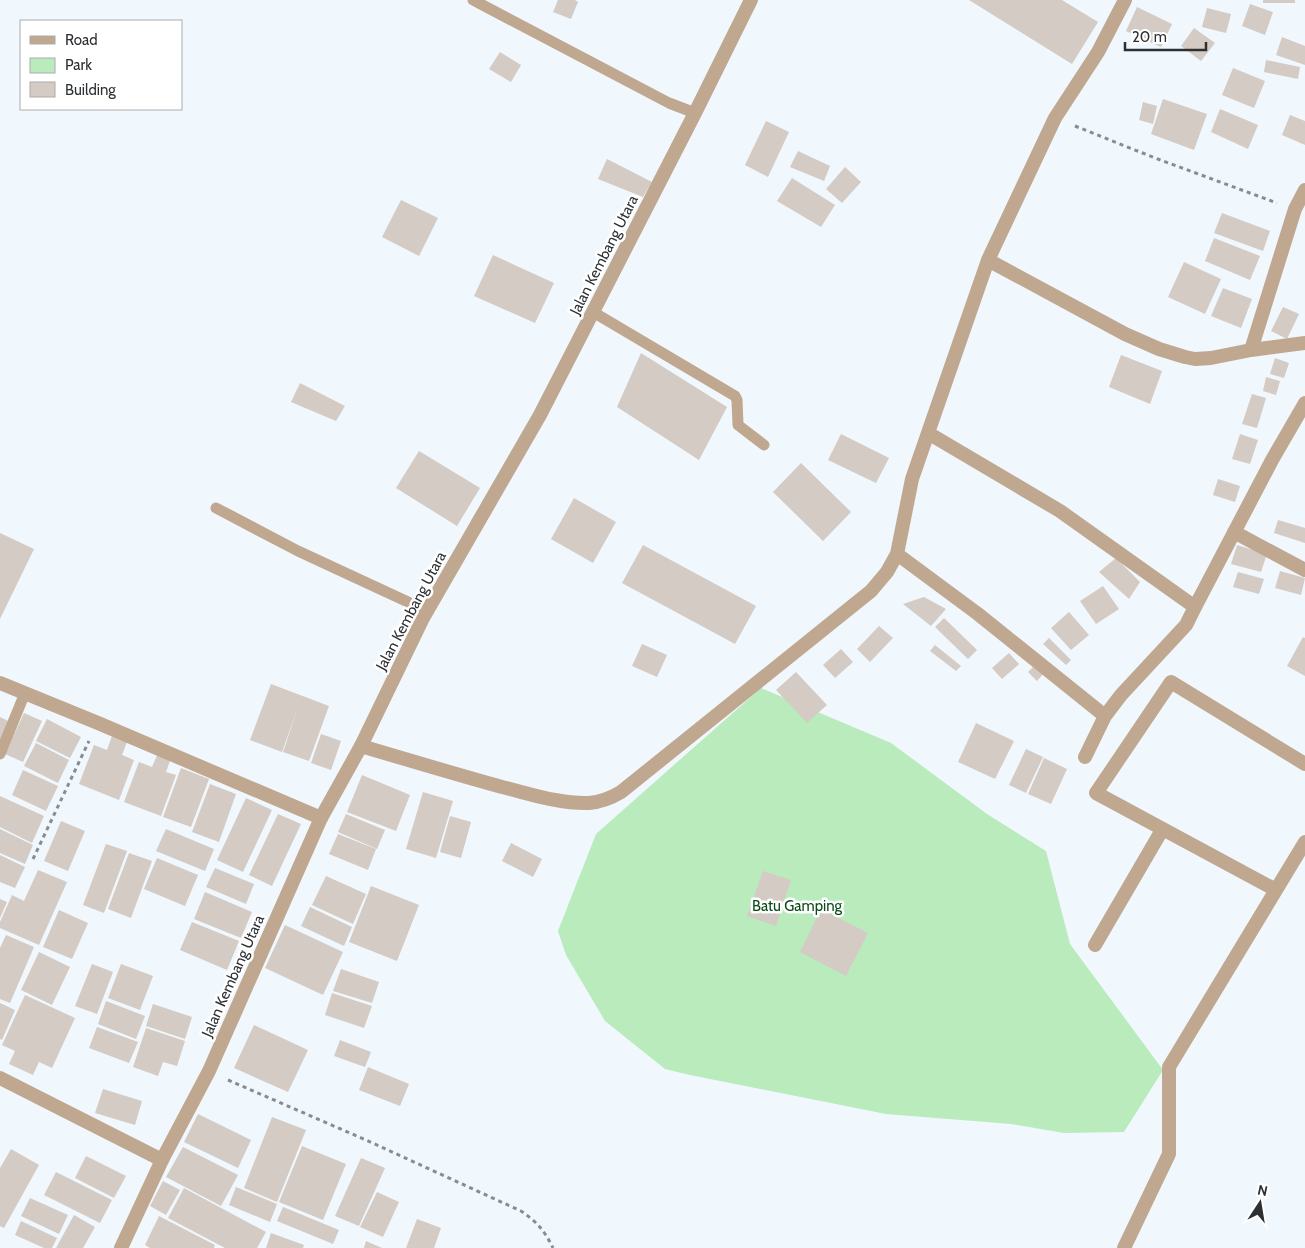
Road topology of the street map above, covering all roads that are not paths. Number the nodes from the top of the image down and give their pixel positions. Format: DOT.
graph roads {
  1 [pos="473,0"];
  2 [pos="751,0"];
  3 [pos="1125,0"];
  4 [pos="695,114"];
  5 [pos="1305,190"];
  6 [pos="988,260"];
  7 [pos="593,312"];
  8 [pos="1305,343"];
  9 [pos="1251,350"];
  10 [pos="1305,403"];
  11 [pos="928,433"];
  12 [pos="764,445"];
  13 [pos="216,508"];
  14 [pos="1234,532"];
  15 [pos="896,554"];
  16 [pos="1305,570"];
  17 [pos="1195,607"];
  18 [pos="423,618"];
  19 [pos="0,683"];
  20 [pos="25,693"];
  21 [pos="1105,716"];
  22 [pos="362,746"];
  23 [pos="0,754"];
  24 [pos="1084,757"];
  25 [pos="1305,764"];
  26 [pos="321,818"];
  27 [pos="1162,830"];
  28 [pos="1305,842"];
  29 [pos="1276,890"];
  30 [pos="1095,945"];
  31 [pos="0,1078"];
  32 [pos="162,1160"];
  33 [pos="121,1248"];
  34 [pos="1124,1248"];
  1 -- 4 [label="lane"];
  2 -- 4 [label="street, Jalan Kembang Utara"];
  3 -- 6 [label="street"];
  4 -- 7 [label="street, Jalan Kembang Utara"];
  5 -- 9 [label="street"];
  6 -- 9 [label="street"];
  6 -- 11 [label="street"];
  7 -- 12 [label="lane"];
  7 -- 18 [label="street, Jalan Kembang Utara"];
  8 -- 9 [label="street"];
  10 -- 14 [label="street"];
  11 -- 15 [label="street"];
  11 -- 17 [label="street"];
  13 -- 18 [label="lane"];
  14 -- 16 [label="street"];
  14 -- 17 [label="street"];
  15 -- 21 [label="street"];
  15 -- 22 [label="street"];
  17 -- 21 [label="street"];
  18 -- 22 [label="street, Jalan Kembang Utara"];
  19 -- 20 [label="street"];
  20 -- 23 [label="lane"];
  20 -- 26 [label="street"];
  21 -- 24 [label="street"];
  22 -- 26 [label="street, Jalan Kembang Utara"];
  25 -- 27 [label="street"];
  26 -- 32 [label="street, Jalan Kembang Utara"];
  27 -- 29 [label="street"];
  27 -- 30 [label="street"];
  28 -- 29 [label="street"];
  29 -- 34 [label="street"];
  31 -- 32 [label="street"];
  32 -- 33 [label="street, Jalan Kembang Utara"];
}
